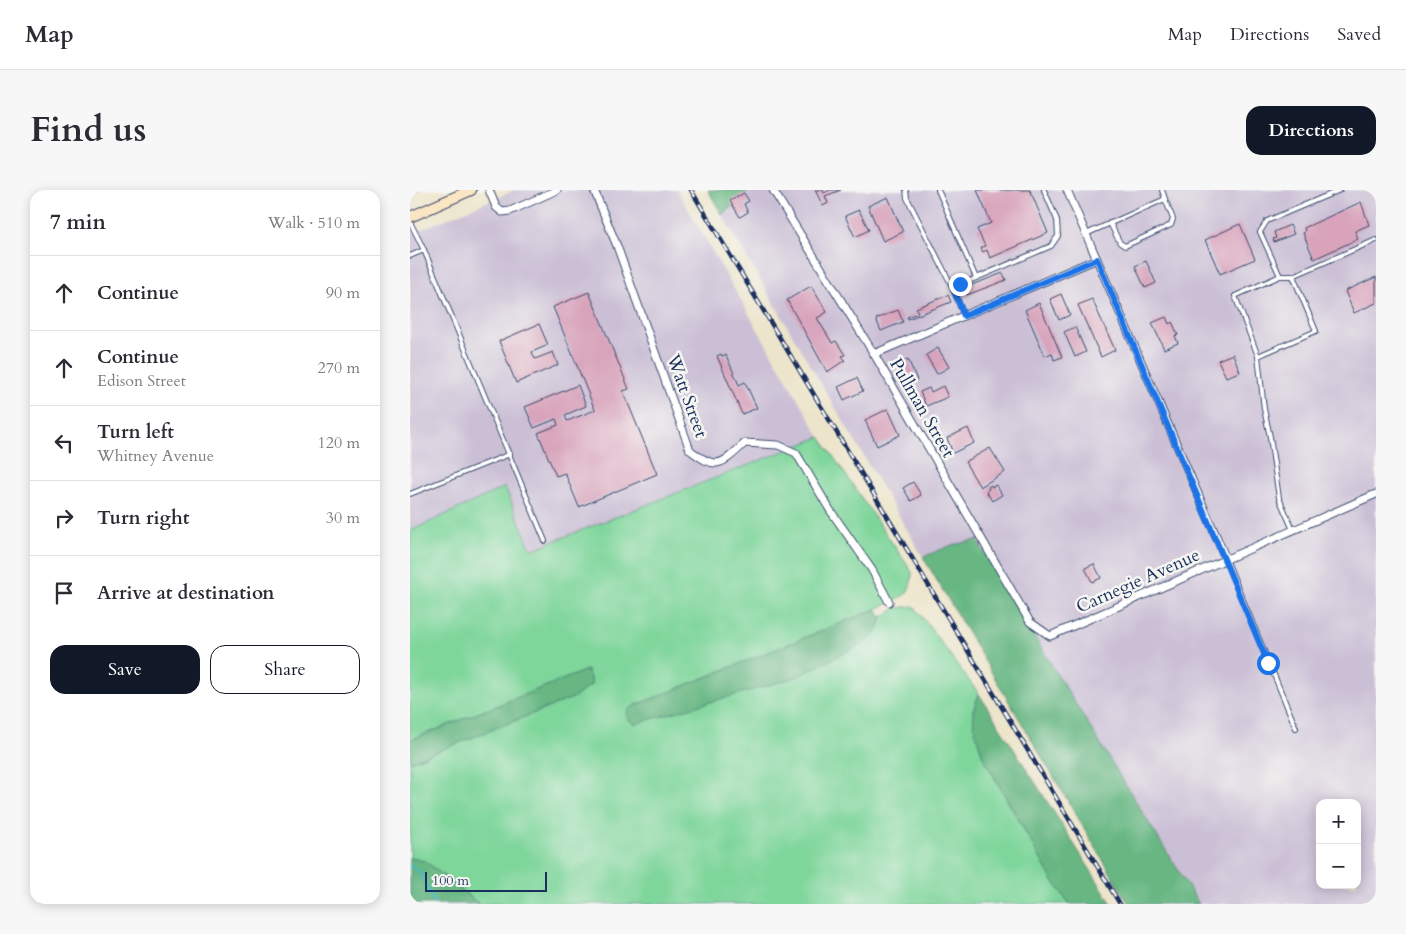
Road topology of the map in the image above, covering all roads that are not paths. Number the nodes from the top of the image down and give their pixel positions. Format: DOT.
graph roads {
  1 [pos="489,190"];
  2 [pos="557,190"];
  3 [pos="594,190"];
  4 [pos="774,190"];
  5 [pos="906,190"];
  6 [pos="938,190"];
  7 [pos="1044,190"];
  8 [pos="1067,190"];
  9 [pos="1162,190"];
  10 [pos="1340,190"];
  11 [pos="466,191"];
  12 [pos="1166,199"];
  13 [pos="410,217"];
  14 [pos="410,222"];
  15 [pos="1110,223"];
  16 [pos="1086,234"];
  17 [pos="1376,240"];
  18 [pos="424,250"];
  19 [pos="410,256"];
  20 [pos="1097,259"];
  21 [pos="1280,276"];
  22 [pos="1293,276"];
  23 [pos="976,278"];
  24 [pos="953,288"];
  25 [pos="964,316"];
  26 [pos="874,354"];
  27 [pos="1258,356"];
  28 [pos="510,454"];
  29 [pos="410,494"];
  30 [pos="1376,494"];
  31 [pos="1293,530"];
  32 [pos="545,541"];
  33 [pos="1226,559"];
  34 [pos="889,602"];
  35 [pos="1050,636"];
  36 [pos="1296,728"];
  1 -- 2 [label="street"];
  3 -- 34 [label="street, Watt Street"];
  4 -- 26 [label="street, Pullman Street"];
  5 -- 24 [label="lane"];
  6 -- 23 [label="lane"];
  7 -- 23 [label="lane"];
  8 -- 16 [label="street"];
  9 -- 12 [label="lane"];
  10 -- 21 [label="lane"];
  11 -- 13 [label="main road"];
  12 -- 15 [label="lane"];
  12 -- 15 [label="lane"];
  14 -- 18 [label="lane"];
  15 -- 16 [label="lane"];
  16 -- 20 [label="street"];
  17 -- 22 [label="lane"];
  18 -- 19 [label="lane"];
  18 -- 28 [label="lane"];
  20 -- 25 [label="street"];
  20 -- 33 [label="street"];
  21 -- 22 [label="lane"];
  21 -- 27 [label="lane"];
  22 -- 27 [label="lane"];
  23 -- 24 [label="lane"];
  24 -- 25 [label="lane"];
  25 -- 26 [label="street"];
  26 -- 35 [label="street, Pullman Street"];
  27 -- 31 [label="lane"];
  28 -- 29 [label="lane"];
  28 -- 32 [label="lane"];
  30 -- 31 [label="street, Carnegie Avenue"];
  31 -- 33 [label="street, Carnegie Avenue"];
  33 -- 35 [label="street, Carnegie Avenue"];
  33 -- 36 [label="lane"];
}
